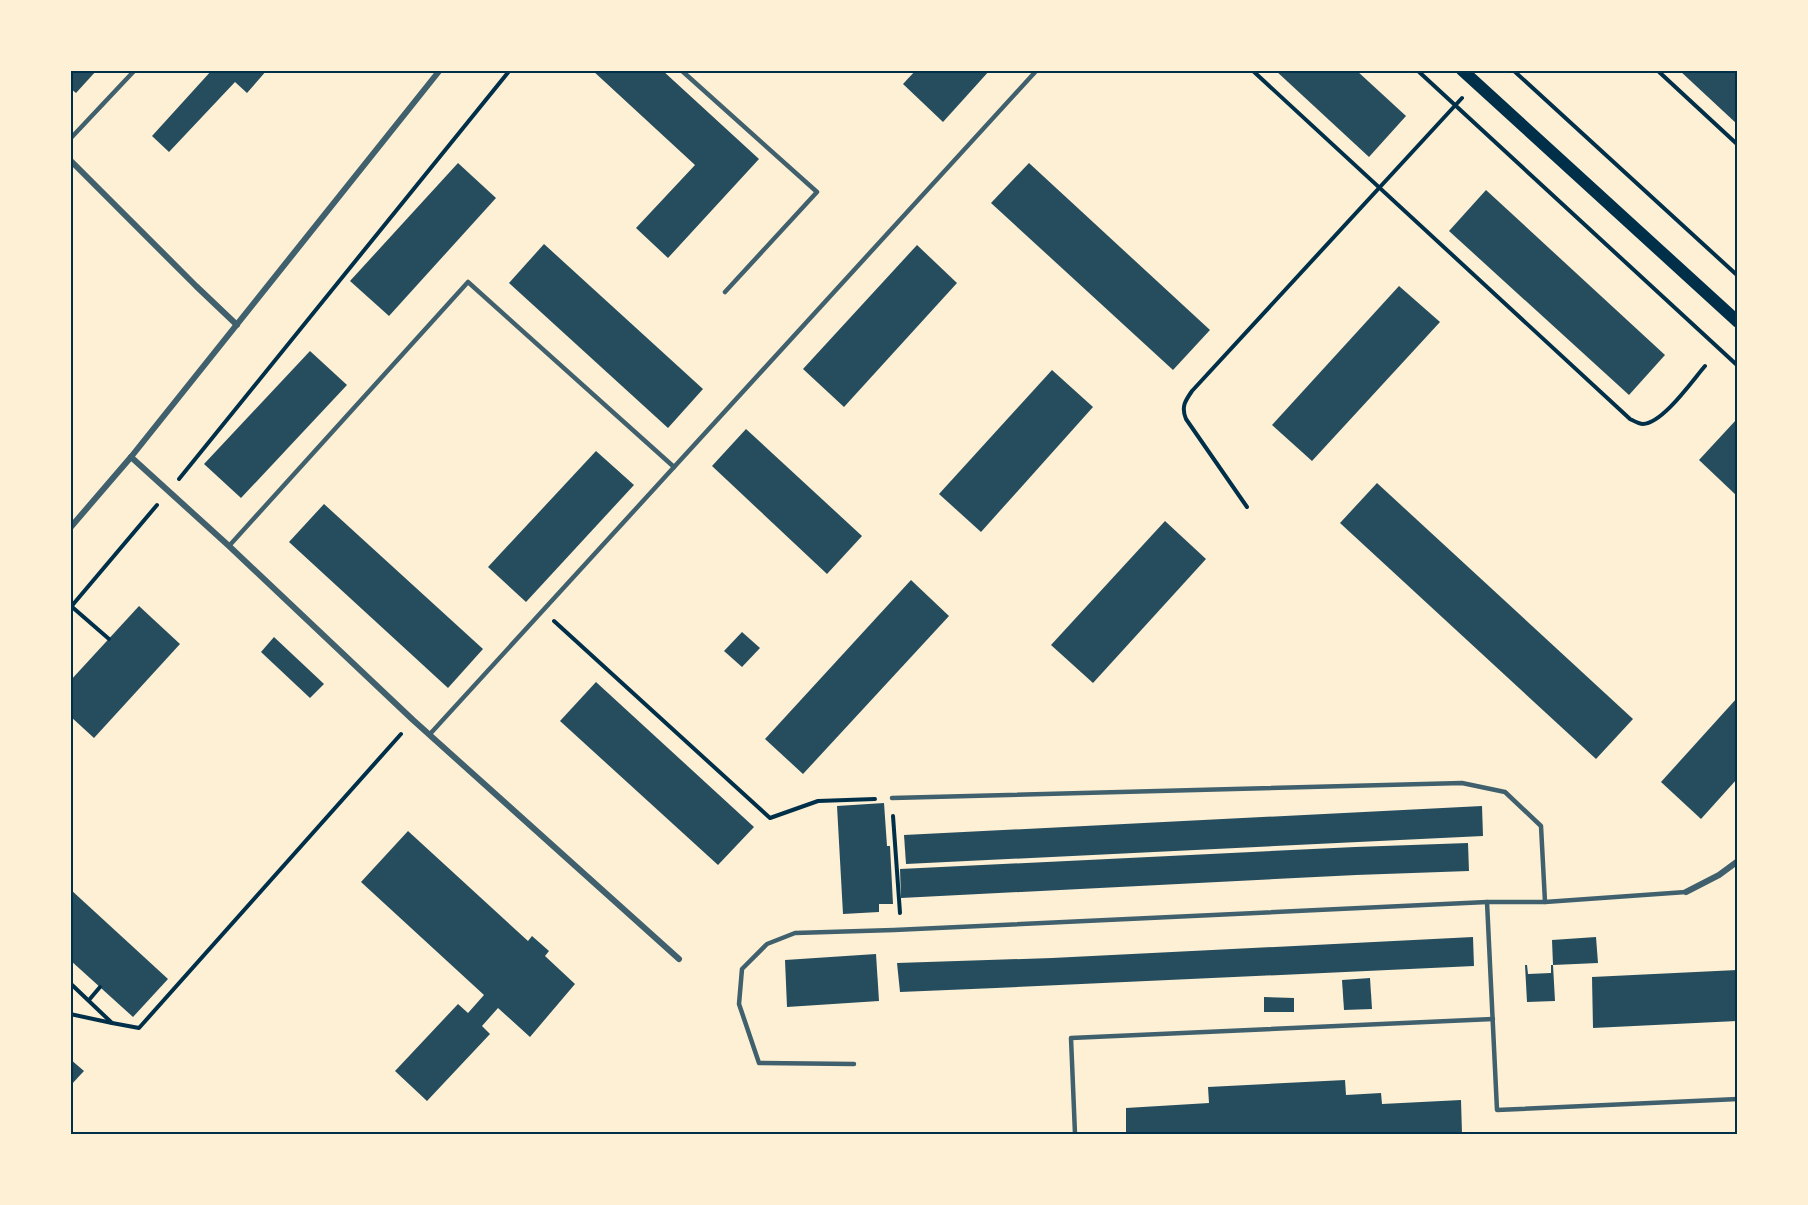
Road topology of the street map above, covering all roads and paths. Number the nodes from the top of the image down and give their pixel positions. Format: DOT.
graph roads {
  1 [pos="135,70"];
  2 [pos="440,70"];
  3 [pos="510,70"];
  4 [pos="681,70"];
  5 [pos="1037,70"];
  6 [pos="1252,70"];
  7 [pos="1417,70"];
  8 [pos="1462,70"];
  9 [pos="1513,70"];
  10 [pos="1657,70"];
  11 [pos="1475,82"];
  12 [pos="1455,105"];
  13 [pos="70,139"];
  14 [pos="1737,145"];
  15 [pos="70,160"];
  16 [pos="1380,188"];
  17 [pos="1737,276"];
  18 [pos="725,292"];
  19 [pos="1737,322"];
  20 [pos="237,325"];
  21 [pos="1705,366"];
  22 [pos="1737,366"];
  23 [pos="131,457"];
  24 [pos="674,467"];
  25 [pos="169,491"];
  26 [pos="1247,507"];
  27 [pos="70,528"];
  28 [pos="229,546"];
  29 [pos="71,606"];
  30 [pos="542,611"];
  31 [pos="109,639"];
  32 [pos="413,720"];
  33 [pos="430,734"];
  34 [pos="892,798"];
  35 [pos="1737,861"];
  36 [pos="1686,892"];
  37 [pos="1487,902"];
  38 [pos="1545,902"];
  39 [pos="901,929"];
  40 [pos="679,959"];
  41 [pos="71,984"];
  42 [pos="100,987"];
  43 [pos="89,1000"];
  44 [pos="70,1014"];
  45 [pos="1492,1019"];
  46 [pos="112,1023"];
  47 [pos="854,1064"];
  48 [pos="1737,1099"];
  49 [pos="1075,1134"];
  1 -- 13 [label="lane"];
  2 -- 20 [label="street"];
  3 -- 25 [label="path"];
  4 -- 18 [label="lane"];
  5 -- 24 [label="lane"];
  6 -- 16 [label="path"];
  7 -- 12 [label="path"];
  8 -- 11 [label="main road"];
  9 -- 17 [label="path"];
  10 -- 14 [label="path"];
  11 -- 12 [label="path"];
  11 -- 19 [label="main road"];
  12 -- 16 [label="path"];
  12 -- 22 [label="path"];
  15 -- 20 [label="street"];
  16 -- 21 [label="path"];
  16 -- 26 [label="path"];
  20 -- 23 [label="street"];
  23 -- 25 [label="street"];
  23 -- 27 [label="street"];
  24 -- 28 [label="lane"];
  24 -- 30 [label="lane"];
  25 -- 28 [label="street"];
  25 -- 29 [label="path"];
  28 -- 32 [label="street"];
  29 -- 31 [label="path"];
  30 -- 33 [label="lane"];
  30 -- 34 [label="path"];
  32 -- 33 [label="street"];
  32 -- 46 [label="path"];
  33 -- 40 [label="street"];
  34 -- 38 [label="lane"];
  34 -- 39 [label="path"];
  35 -- 36 [label="street"];
  36 -- 38 [label="lane"];
  37 -- 38 [label="lane"];
  37 -- 39 [label="lane"];
  37 -- 45 [label="lane"];
  39 -- 47 [label="lane"];
  41 -- 43 [label="path"];
  42 -- 43 [label="path"];
  43 -- 46 [label="path"];
  44 -- 46 [label="path"];
  45 -- 48 [label="lane"];
  45 -- 49 [label="lane"];
}
